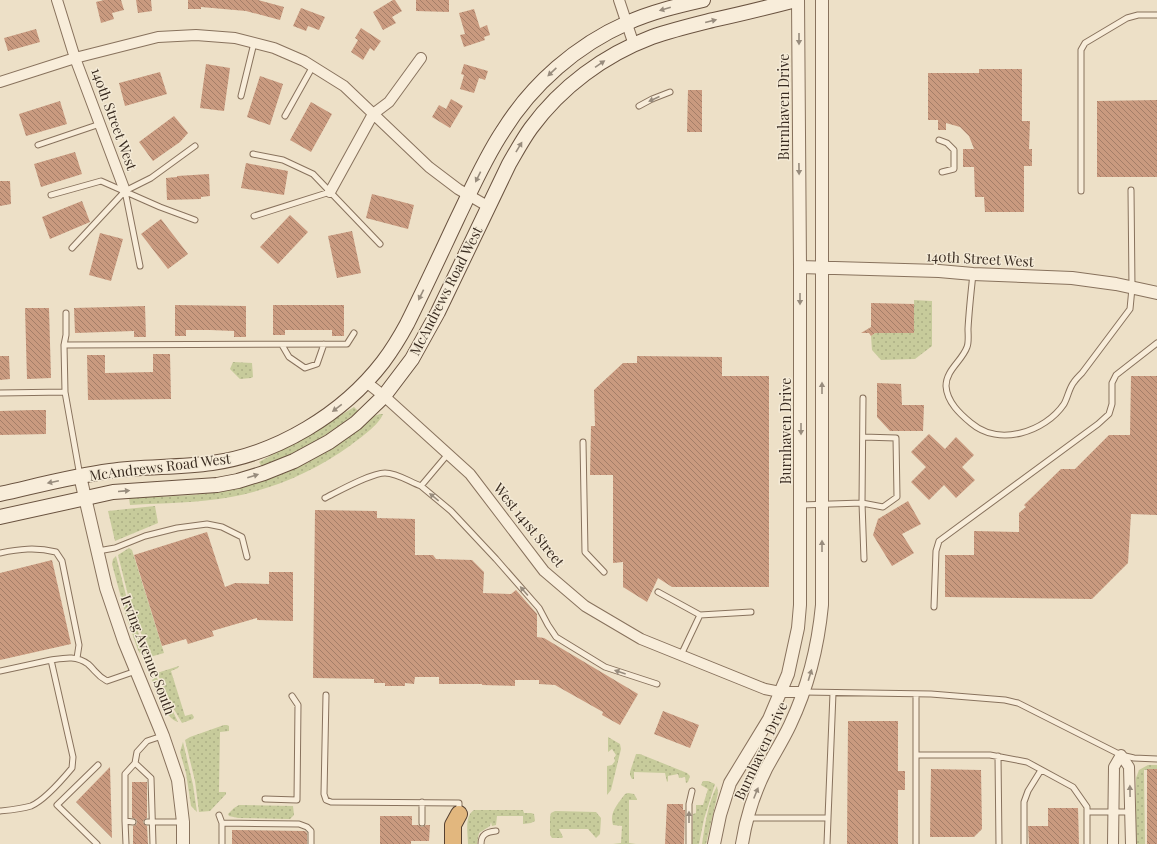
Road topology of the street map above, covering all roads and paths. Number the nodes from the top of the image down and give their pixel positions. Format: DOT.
graph roads {
  1 [pos="57,0"];
  2 [pos="619,0"];
  3 [pos="703,0"];
  4 [pos="797,0"];
  5 [pos="822,0"];
  6 [pos="1157,15"];
  7 [pos="626,23"];
  8 [pos="254,43"];
  9 [pos="634,45"];
  10 [pos="75,58"];
  11 [pos="421,58"];
  12 [pos="313,66"];
  13 [pos="0,82"];
  14 [pos="670,92"];
  15 [pos="241,96"];
  16 [pos="639,106"];
  17 [pos="373,114"];
  18 [pos="285,116"];
  19 [pos="100,124"];
  20 [pos="939,140"];
  21 [pos="38,145"];
  22 [pos="195,146"];
  23 [pos="252,154"];
  24 [pos="942,172"];
  25 [pos="1131,190"];
  26 [pos="125,191"];
  27 [pos="1081,191"];
  28 [pos="330,192"];
  29 [pos="51,195"];
  30 [pos="469,195"];
  31 [pos="489,207"];
  32 [pos="254,216"];
  33 [pos="195,220"];
  34 [pos="380,244"];
  35 [pos="72,248"];
  36 [pos="140,266"];
  37 [pos="800,267"];
  38 [pos="822,268"];
  39 [pos="972,274"];
  40 [pos="1132,288"];
  41 [pos="1157,293"];
  42 [pos="66,313"];
  43 [pos="354,332"];
  44 [pos="1157,342"];
  45 [pos="282,344"];
  46 [pos="324,344"];
  47 [pos="64,345"];
  48 [pos="366,382"];
  49 [pos="65,392"];
  50 [pos="0,394"];
  51 [pos="384,396"];
  52 [pos="863,398"];
  53 [pos="863,437"];
  54 [pos="583,442"];
  55 [pos="448,454"];
  56 [pos="80,476"];
  57 [pos="421,486"];
  58 [pos="0,494"];
  59 [pos="86,498"];
  60 [pos="325,498"];
  61 [pos="862,503"];
  62 [pos="822,504"];
  63 [pos="801,505"];
  64 [pos="0,516"];
  65 [pos="98,551"];
  66 [pos="0,553"];
  67 [pos="247,557"];
  68 [pos="864,559"];
  69 [pos="604,572"];
  70 [pos="658,592"];
  71 [pos="934,607"];
  72 [pos="751,612"];
  73 [pos="700,615"];
  74 [pos="681,655"];
  75 [pos="77,658"];
  76 [pos="51,660"];
  77 [pos="0,671"];
  78 [pos="136,671"];
  79 [pos="658,684"];
  80 [pos="780,692"];
  81 [pos="804,692"];
  82 [pos="833,693"];
  83 [pos="916,694"];
  84 [pos="326,695"];
  85 [pos="292,696"];
  86 [pos="163,736"];
  87 [pos="916,755"];
  88 [pos="1121,755"];
  89 [pos="998,756"];
  90 [pos="1157,759"];
  91 [pos="135,763"];
  92 [pos="98,765"];
  93 [pos="1041,770"];
  94 [pos="692,791"];
  95 [pos="125,792"];
  96 [pos="132,792"];
  97 [pos="265,799"];
  98 [pos="422,802"];
  99 [pos="125,806"];
  100 [pos="132,806"];
  101 [pos="0,810"];
  102 [pos="1087,812"];
  103 [pos="1114,812"];
  104 [pos="1130,812"];
  105 [pos="459,814"];
  106 [pos="219,815"];
  107 [pos="747,818"];
  108 [pos="828,818"];
  109 [pos="125,821"];
  110 [pos="132,822"];
  111 [pos="150,822"];
  112 [pos="183,822"];
  113 [pos="222,823"];
  114 [pos="422,823"];
  115 [pos="496,831"];
  116 [pos="126,834"];
  117 [pos="133,834"];
  118 [pos="98,844"];
  119 [pos="126,844"];
  120 [pos="153,844"];
  121 [pos="183,844"];
  122 [pos="222,844"];
  123 [pos="310,844"];
  124 [pos="453,844"];
  125 [pos="464,844"];
  126 [pos="481,844"];
  127 [pos="689,844"];
  128 [pos="714,844"];
  129 [pos="742,844"];
  130 [pos="827,844"];
  131 [pos="916,844"];
  132 [pos="999,844"];
  133 [pos="1024,844"];
  134 [pos="1087,844"];
  135 [pos="1113,844"];
  136 [pos="1131,844"];
  1 -- 10 [label="street"];
  2 -- 7 [label="street"];
  3 -- 7 [label="main road, McAndrews Road West, one-way"];
  9 -- 4 [label="main road, McAndrews Road West, one-way"];
  4 -- 37 [label="street, Burnhaven Drive, one-way"];
  5 -- 38 [label="street, Burnhaven Drive"];
  6 -- 27 [label="lane"];
  7 -- 9 [label="street"];
  7 -- 30 [label="main road, McAndrews Road West, one-way"];
  8 -- 10 [label="street, 140th Street West"];
  8 -- 12 [label="street, 140th Street West"];
  8 -- 15 [label="lane"];
  31 -- 9 [label="main road, McAndrews Road West, one-way"];
  10 -- 13 [label="street, 140th Street West"];
  10 -- 19 [label="street, 140th Street West"];
  11 -- 17 [label="street"];
  12 -- 17 [label="street, 140th Street West"];
  12 -- 18 [label="lane"];
  14 -- 16 [label="lane, one-way"];
  17 -- 28 [label="street"];
  17 -- 30 [label="street, 140th Street West"];
  19 -- 21 [label="lane"];
  19 -- 26 [label="street, 140th Street West"];
  20 -- 24 [label="lane"];
  22 -- 26 [label="lane"];
  23 -- 28 [label="lane"];
  25 -- 40 [label="lane"];
  26 -- 29 [label="lane"];
  26 -- 33 [label="lane"];
  26 -- 35 [label="lane"];
  26 -- 36 [label="lane"];
  28 -- 32 [label="lane"];
  28 -- 34 [label="lane"];
  30 -- 31 [label="street, 140th Street West"];
  30 -- 48 [label="main road, McAndrews Road West, one-way"];
  31 -- 51 [label="main road, McAndrews Road West"];
  37 -- 38 [label="street, 140th Street West"];
  37 -- 63 [label="street, Burnhaven Drive, one-way"];
  38 -- 39 [label="street, 140th Street West"];
  62 -- 38 [label="street, Burnhaven Drive, one-way"];
  39 -- 40 [label="street, 140th Street West"];
  39 -- 40 [label="lane"];
  40 -- 41 [label="street, 140th Street West"];
  42 -- 47 [label="lane"];
  43 -- 46 [label="lane"];
  44 -- 71 [label="lane"];
  45 -- 46 [label="lane"];
  45 -- 46 [label="lane"];
  45 -- 47 [label="lane"];
  47 -- 49 [label="lane"];
  48 -- 51 [label="street, West 141st Street"];
  48 -- 56 [label="main road, McAndrews Road West, one-way"];
  49 -- 50 [label="lane"];
  49 -- 56 [label="lane"];
  51 -- 55 [label="street, West 141st Street"];
  59 -- 51 [label="main road, McAndrews Road West, one-way"];
  52 -- 53 [label="lane"];
  53 -- 61 [label="lane"];
  53 -- 61 [label="lane"];
  54 -- 69 [label="lane"];
  55 -- 57 [label="lane"];
  55 -- 74 [label="street, West 141st Street"];
  56 -- 58 [label="main road, McAndrews Road West, one-way"];
  56 -- 59 [label="street, Irving Avenue South"];
  57 -- 60 [label="lane"];
  79 -- 57 [label="lane, one-way"];
  59 -- 64 [label="main road, McAndrews Road West"];
  59 -- 65 [label="street, Irving Avenue South"];
  61 -- 62 [label="lane"];
  61 -- 68 [label="lane"];
  62 -- 63 [label="lane"];
  81 -- 62 [label="street, Burnhaven Drive, one-way"];
  63 -- 80 [label="street, Burnhaven Drive"];
  65 -- 67 [label="lane"];
  65 -- 78 [label="street, Irving Avenue South"];
  66 -- 75 [label="lane"];
  70 -- 73 [label="lane"];
  72 -- 73 [label="lane"];
  73 -- 74 [label="lane"];
  74 -- 80 [label="street, West 141st Street"];
  75 -- 76 [label="lane"];
  75 -- 78 [label="lane"];
  76 -- 77 [label="lane"];
  76 -- 101 [label="lane"];
  78 -- 86 [label="street, Irving Avenue South"];
  80 -- 81 [label="street, West 141st Street"];
  80 -- 128 [label="street, Burnhaven Drive"];
  81 -- 82 [label="lane"];
  107 -- 81 [label="street, Burnhaven Drive, one-way"];
  82 -- 83 [label="lane"];
  82 -- 108 [label="lane"];
  83 -- 87 [label="lane"];
  83 -- 88 [label="lane"];
  84 -- 98 [label="lane"];
  85 -- 97 [label="lane"];
  86 -- 91 [label="lane"];
  86 -- 112 [label="street, Irving Avenue South"];
  87 -- 89 [label="lane"];
  87 -- 131 [label="lane"];
  88 -- 90 [label="lane"];
  88 -- 103 [label="street"];
  104 -- 88 [label="street, one-way"];
  89 -- 93 [label="lane"];
  89 -- 132 [label="lane"];
  91 -- 95 [label="lane"];
  91 -- 111 [label="lane"];
  92 -- 118 [label="lane"];
  93 -- 102 [label="lane"];
  93 -- 133 [label="lane"];
  127 -- 94 [label="lane, one-way"];
  95 -- 96 [label="lane"];
  95 -- 99 [label="lane"];
  98 -- 105 [label="lane"];
  98 -- 114 [label="lane"];
  99 -- 100 [label="lane"];
  99 -- 109 [label="lane"];
  102 -- 103 [label="lane"];
  102 -- 134 [label="lane"];
  103 -- 104 [label="lane"];
  103 -- 135 [label="street"];
  104 -- 136 [label="street"];
  105 -- 124 [label="highway"];
  105 -- 125 [label="highway"];
  106 -- 113 [label="lane"];
  107 -- 108 [label="lane"];
  107 -- 129 [label="street, Burnhaven Drive"];
  108 -- 130 [label="lane"];
  109 -- 110 [label="lane"];
  109 -- 116 [label="lane"];
  111 -- 112 [label="lane"];
  111 -- 120 [label="lane"];
  112 -- 121 [label="street, Irving Avenue South"];
  113 -- 122 [label="lane"];
  113 -- 123 [label="lane"];
  115 -- 126 [label="lane"];
  116 -- 117 [label="lane"];
  116 -- 119 [label="lane"];
}
